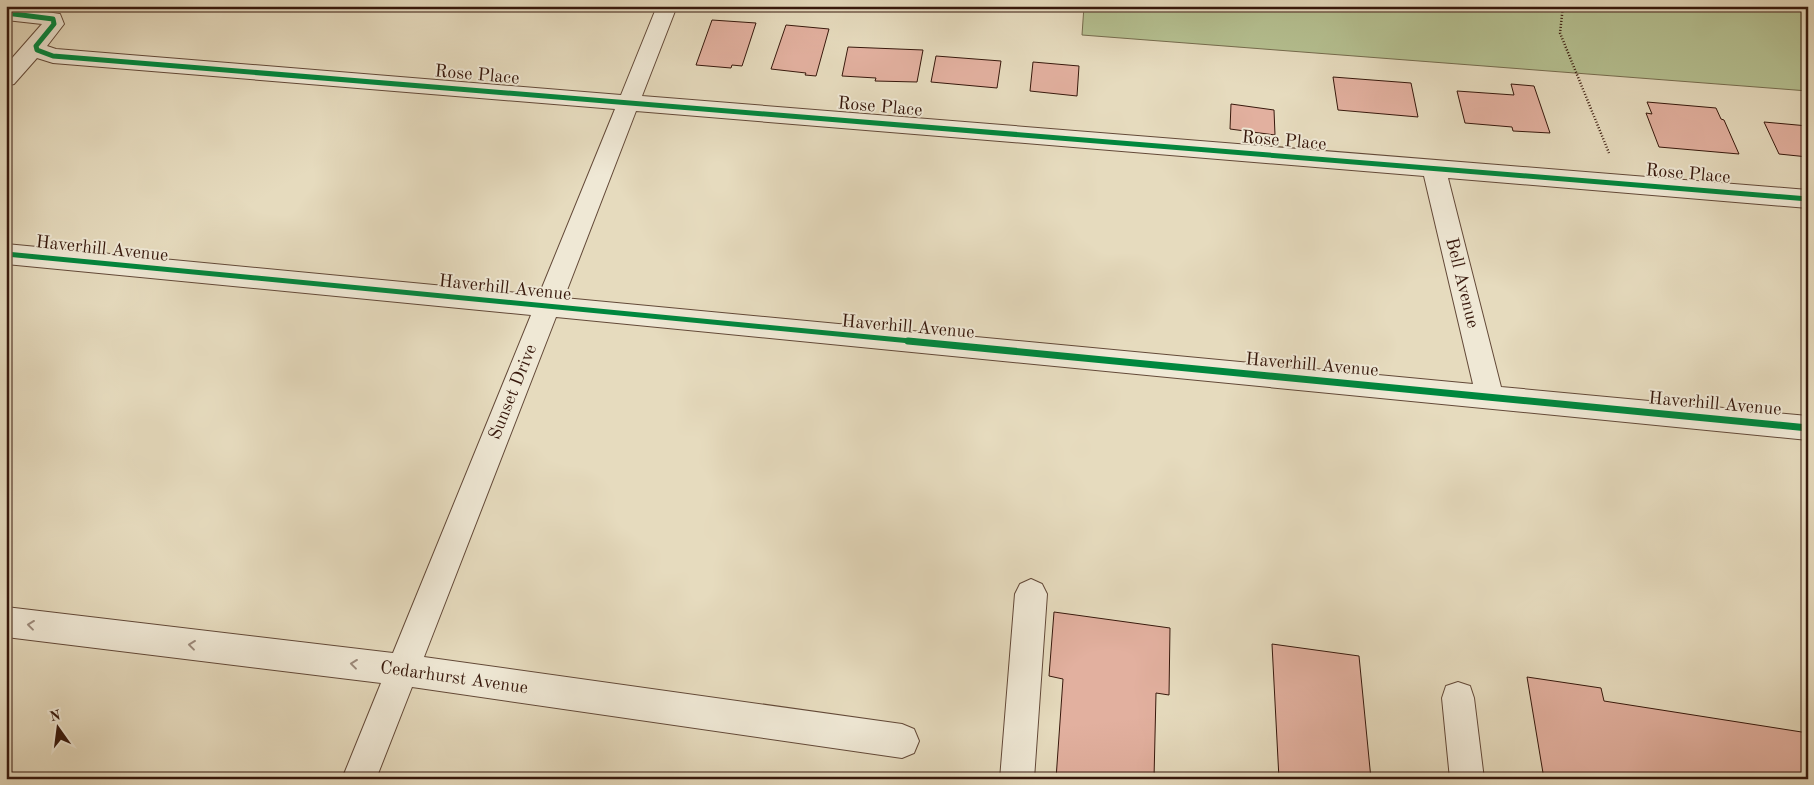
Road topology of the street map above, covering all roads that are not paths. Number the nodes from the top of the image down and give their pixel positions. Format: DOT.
graph roads {
  1 [pos="667,6"];
  2 [pos="6,14"];
  3 [pos="36,46"];
  4 [pos="6,78"];
  5 [pos="629,102"];
  6 [pos="1434,168"];
  7 [pos="1808,198"];
  8 [pos="6,254"];
  9 [pos="546,307"];
  10 [pos="1490,398"];
  11 [pos="1808,428"];
  12 [pos="1031,594"];
  13 [pos="6,622"];
  14 [pos="402,670"];
  15 [pos="1458,698"];
  16 [pos="902,741"];
  17 [pos="359,779"];
  18 [pos="1017,779"];
  19 [pos="1467,779"];
  1 -- 5 [label="street, Sunset Drive"];
  2 -- 3 [label="street"];
  3 -- 4 [label="street"];
  3 -- 5 [label="street, Rose Place"];
  5 -- 6 [label="street, Rose Place"];
  5 -- 9 [label="street, Sunset Drive"];
  6 -- 7 [label="street, Rose Place"];
  6 -- 10 [label="street, Bell Avenue"];
  8 -- 9 [label="street, Haverhill Avenue"];
  9 -- 10 [label="street, Haverhill Avenue"];
  9 -- 14 [label="street, Sunset Drive"];
  10 -- 11 [label="street, Haverhill Avenue"];
  12 -- 18 [label="street"];
  14 -- 13 [label="street, Cedarhurst Avenue, one-way"];
  14 -- 16 [label="street, Cedarhurst Avenue"];
  14 -- 17 [label="street, Sunset Drive"];
  15 -- 19 [label="street"];
}
